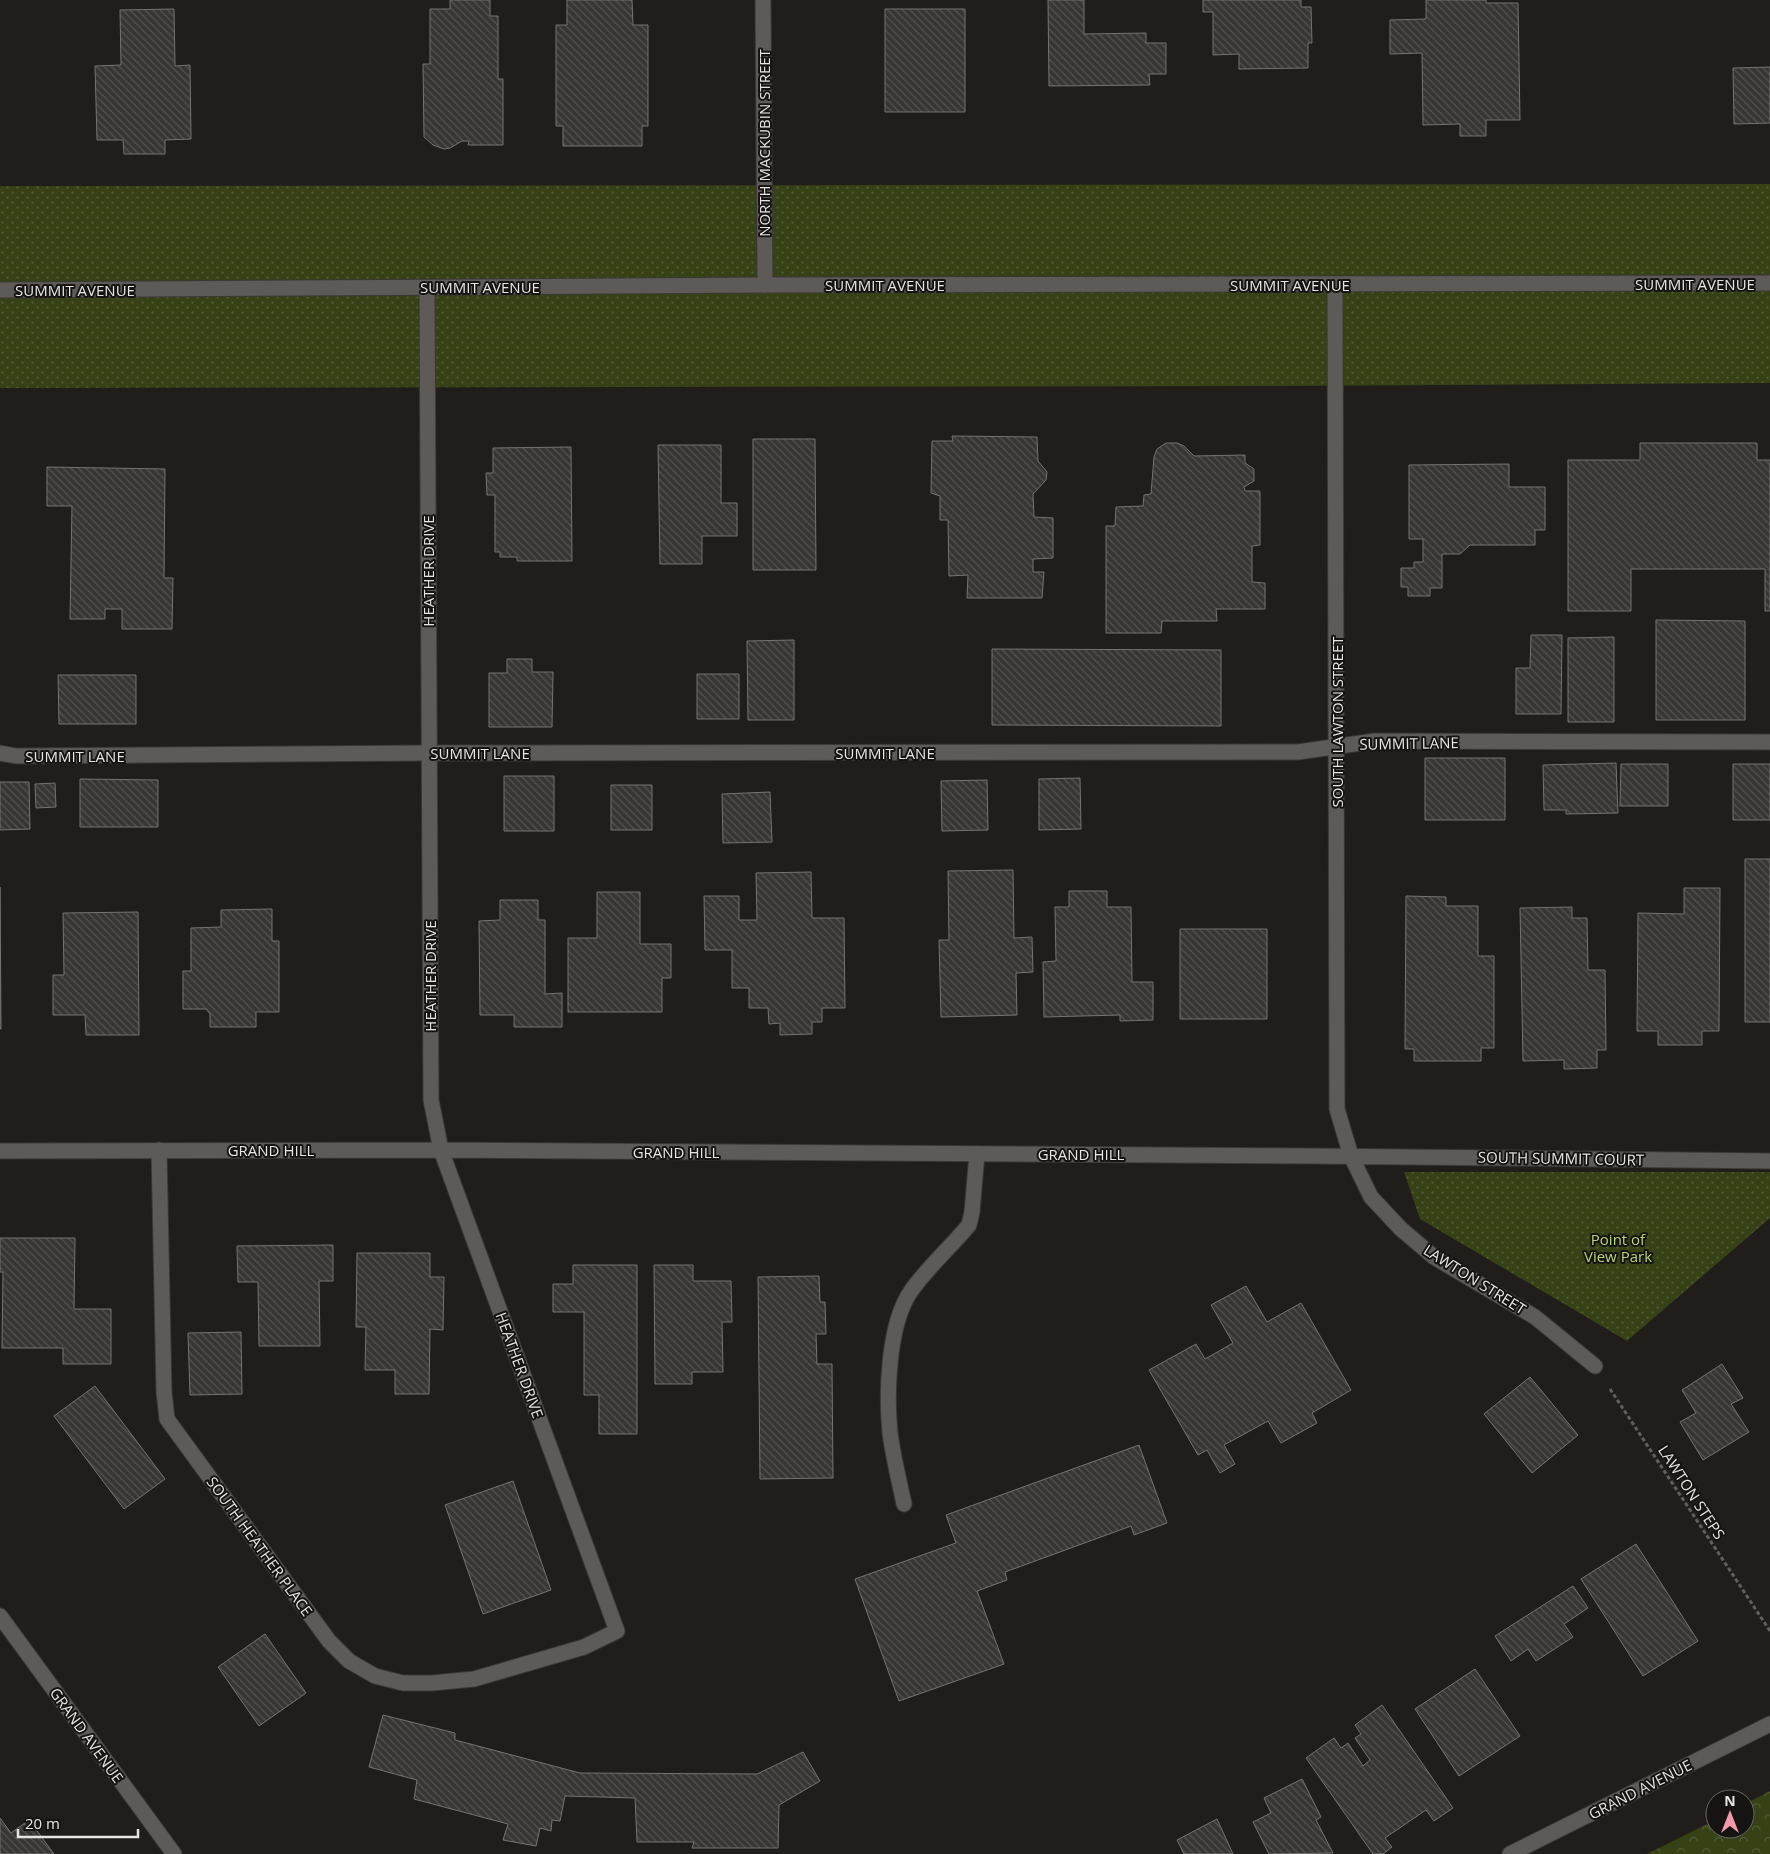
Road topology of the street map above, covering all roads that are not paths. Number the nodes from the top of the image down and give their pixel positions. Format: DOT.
graph roads {
  1 [pos="763,0"];
  2 [pos="1770,284"];
  3 [pos="765,285"];
  4 [pos="1335,285"];
  5 [pos="427,288"];
  6 [pos="0,290"];
  7 [pos="1770,742"];
  8 [pos="1337,746"];
  9 [pos="0,753"];
  10 [pos="428,753"];
  11 [pos="159,1150"];
  12 [pos="441,1150"];
  13 [pos="0,1151"];
  14 [pos="977,1154"];
  15 [pos="1351,1156"];
  16 [pos="1770,1161"];
  17 [pos="1595,1366"];
  18 [pos="904,1504"];
  19 [pos="0,1616"];
  20 [pos="617,1631"];
  21 [pos="1770,1724"];
  22 [pos="174,1854"];
  23 [pos="1510,1854"];
  1 -- 3 [label="street, NORTH MACKUBIN STREET"];
  2 -- 4 [label="street, SUMMIT AVENUE"];
  3 -- 4 [label="street, SUMMIT AVENUE"];
  3 -- 5 [label="street, SUMMIT AVENUE"];
  4 -- 8 [label="street, SOUTH LAWTON STREET"];
  5 -- 6 [label="street, SUMMIT AVENUE"];
  5 -- 10 [label="street, HEATHER DRIVE"];
  7 -- 8 [label="street, SUMMIT LANE"];
  8 -- 10 [label="street, SUMMIT LANE"];
  8 -- 15 [label="street, SOUTH LAWTON STREET"];
  9 -- 10 [label="street, SUMMIT LANE"];
  10 -- 12 [label="street, HEATHER DRIVE"];
  11 -- 12 [label="street, GRAND HILL"];
  11 -- 13 [label="street, GRAND HILL"];
  11 -- 20 [label="street, SOUTH HEATHER PLACE"];
  12 -- 14 [label="street, GRAND HILL"];
  12 -- 20 [label="street, HEATHER DRIVE"];
  14 -- 15 [label="street, GRAND HILL"];
  14 -- 18 [label="street"];
  15 -- 16 [label="street, SOUTH SUMMIT COURT"];
  15 -- 17 [label="street, LAWTON STREET"];
  19 -- 22 [label="street, GRAND AVENUE"];
  21 -- 23 [label="street, GRAND AVENUE"];
}
